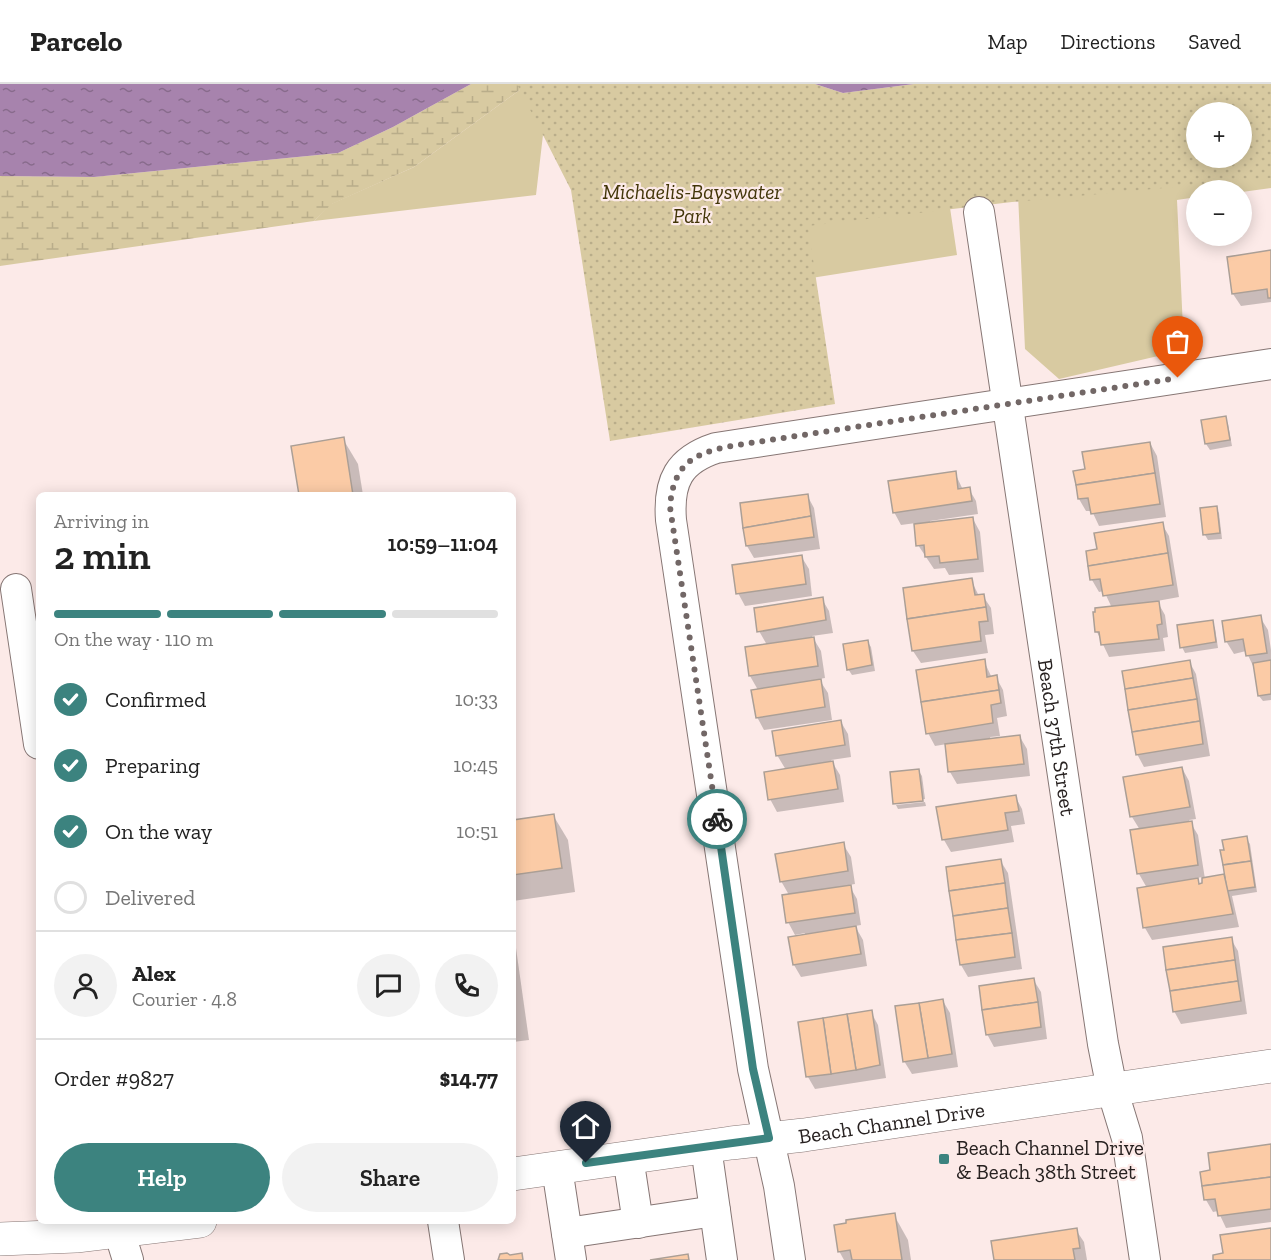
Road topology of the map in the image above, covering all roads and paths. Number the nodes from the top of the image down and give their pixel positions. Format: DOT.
graph roads {
  1 [pos="979,212"];
  2 [pos="1271,364"];
  3 [pos="1007,403"];
  4 [pos="16,589"];
  5 [pos="36,724"];
  6 [pos="1271,1066"];
  7 [pos="1112,1089"];
  8 [pos="769,1138"];
  9 [pos="706,1147"];
  10 [pos="628,1157"];
  11 [pos="557,1168"];
  12 [pos="516,1174"];
  13 [pos="715,1211"];
  14 [pos="638,1223"];
  15 [pos="186,1224"];
  16 [pos="443,1224"];
  17 [pos="121,1238"];
  18 [pos="0,1239"];
  19 [pos="569,1246"];
  20 [pos="449,1260"];
  21 [pos="722,1260"];
  22 [pos="790,1260"];
  23 [pos="1144,1260"];
  1 -- 3 [label="street, Beach 37th Street"];
  2 -- 3 [label="street"];
  3 -- 7 [label="street, Beach 37th Street"];
  3 -- 8 [label="street"];
  4 -- 5 [label="street"];
  6 -- 7 [label="main road, Beach Channel Drive"];
  7 -- 8 [label="main road, Beach Channel Drive"];
  7 -- 23 [label="street, Beach 37th Street"];
  8 -- 9 [label="main road, Beach Channel Drive"];
  8 -- 22 [label="street"];
  9 -- 10 [label="main road, Beach Channel Drive"];
  9 -- 13 [label="street"];
  10 -- 11 [label="main road, Beach Channel Drive"];
  10 -- 14 [label="street"];
  11 -- 12 [label="main road, Beach Channel Drive"];
  11 -- 19 [label="street"];
  13 -- 14 [label="street"];
  13 -- 21 [label="street"];
  14 -- 19 [label="street"];
  15 -- 17 [label="main road"];
  16 -- 20 [label="street"];
  17 -- 18 [label="main road"];
}
